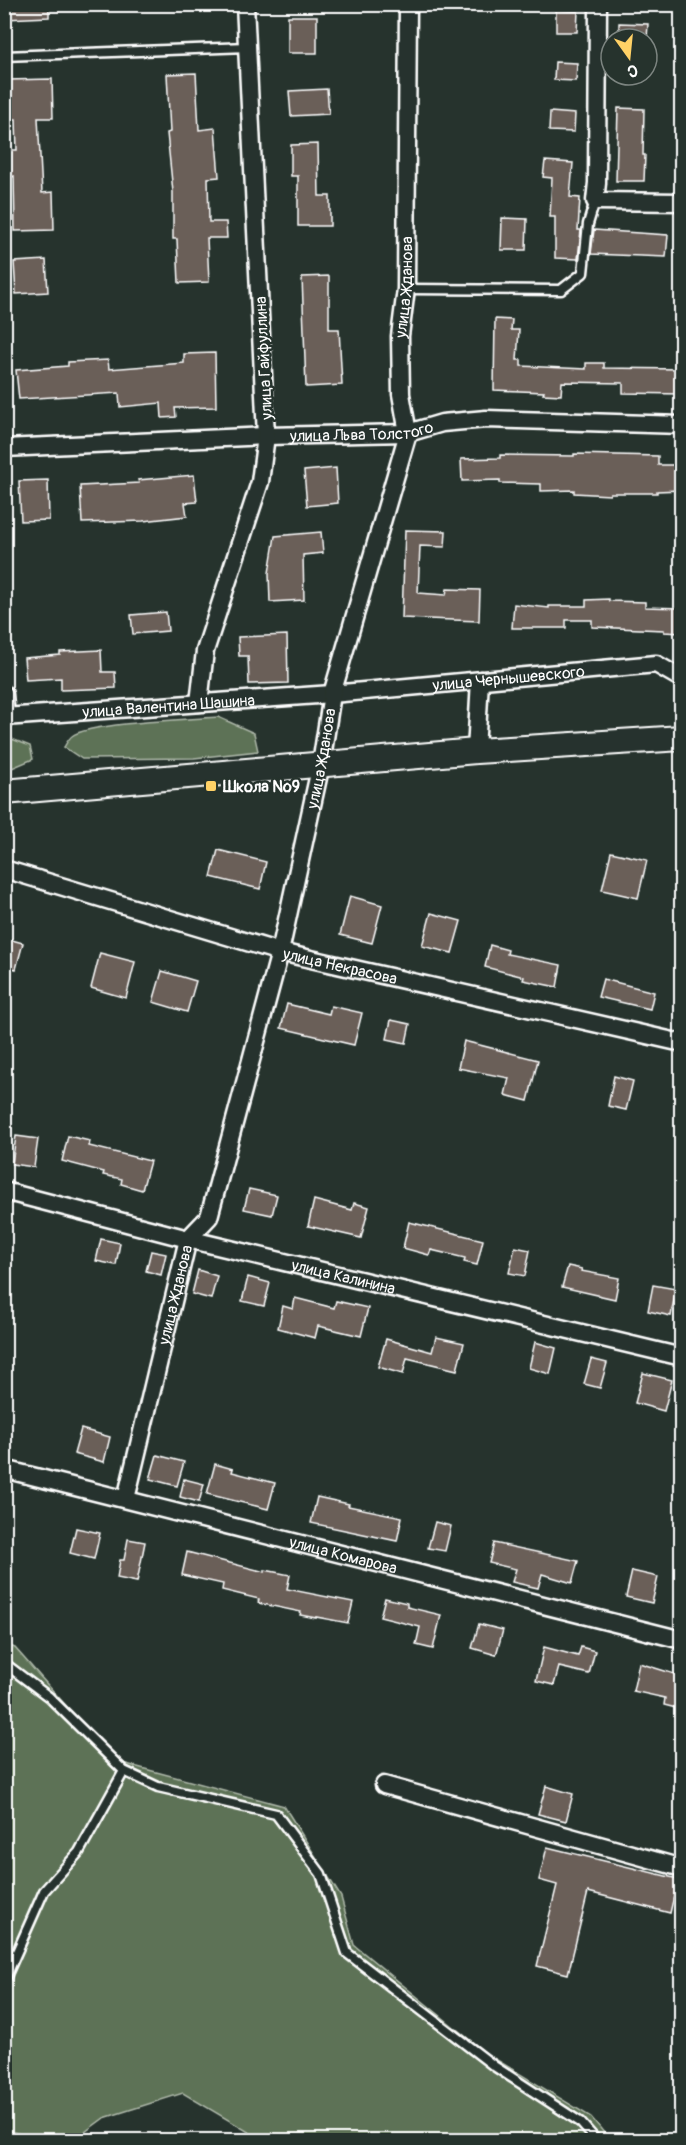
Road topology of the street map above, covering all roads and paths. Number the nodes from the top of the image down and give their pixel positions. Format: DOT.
graph roads {
  1 [pos="245,4"];
  2 [pos="408,4"];
  3 [pos="598,4"];
  4 [pos="248,47"];
  5 [pos="4,56"];
  6 [pos="595,201"];
  7 [pos="681,202"];
  8 [pos="406,289"];
  9 [pos="681,425"];
  10 [pos="408,433"];
  11 [pos="267,436"];
  12 [pos="4,448"];
  13 [pos="681,679"];
  14 [pos="480,680"];
  15 [pos="4,694"];
  16 [pos="332,694"];
  17 [pos="199,703"];
  18 [pos="5,717"];
  19 [pos="681,738"];
  20 [pos="476,751"];
  21 [pos="321,764"];
  22 [pos="4,792"];
  23 [pos="4,869"];
  24 [pos="280,952"];
  25 [pos="681,1043"];
  26 [pos="4,1191"];
  27 [pos="188,1239"];
  28 [pos="681,1357"];
  29 [pos="4,1469"];
  30 [pos="126,1498"];
  31 [pos="681,1640"];
  32 [pos="4,1663"];
  33 [pos="124,1771"];
  34 [pos="384,1785"];
  35 [pos="681,1868"];
  36 [pos="4,1981"];
  37 [pos="596,2140"];
  1 -- 4 [label="street, улица Гайфуллина"];
  2 -- 8 [label="street, улица Жданова"];
  3 -- 6 [label="street"];
  4 -- 5 [label="lane"];
  4 -- 11 [label="street, улица Гайфуллина"];
  6 -- 7 [label="street"];
  6 -- 8 [label="lane"];
  8 -- 10 [label="street, улица Жданова"];
  9 -- 10 [label="street, улица Льва Толстого"];
  10 -- 11 [label="street, улица Льва Толстого"];
  10 -- 16 [label="street, улица Жданова"];
  11 -- 12 [label="street, улица Льва Толстого"];
  11 -- 17 [label="street, улица Гайфуллина"];
  13 -- 14 [label="street, улица Чернышевского"];
  14 -- 16 [label="street, улица Чернышевского"];
  14 -- 20 [label="street"];
  15 -- 18 [label="street"];
  16 -- 17 [label="street, улица Валентина Шашина"];
  16 -- 21 [label="street, улица Жданова"];
  17 -- 18 [label="street, улица Валентина Шашина"];
  19 -- 20 [label="street"];
  20 -- 21 [label="street"];
  21 -- 22 [label="street"];
  21 -- 24 [label="street, улица Жданова"];
  23 -- 24 [label="street, улица Некрасова"];
  24 -- 25 [label="street, улица Некрасова"];
  24 -- 27 [label="street, улица Жданова"];
  26 -- 27 [label="street, улица Калинина"];
  27 -- 28 [label="street, улица Калинина"];
  27 -- 30 [label="street, улица Жданова"];
  29 -- 30 [label="street, улица Комарова"];
  30 -- 31 [label="street, улица Комарова"];
  32 -- 33 [label="lane"];
  33 -- 36 [label="lane"];
  33 -- 37 [label="lane"];
  34 -- 35 [label="street"];
}
